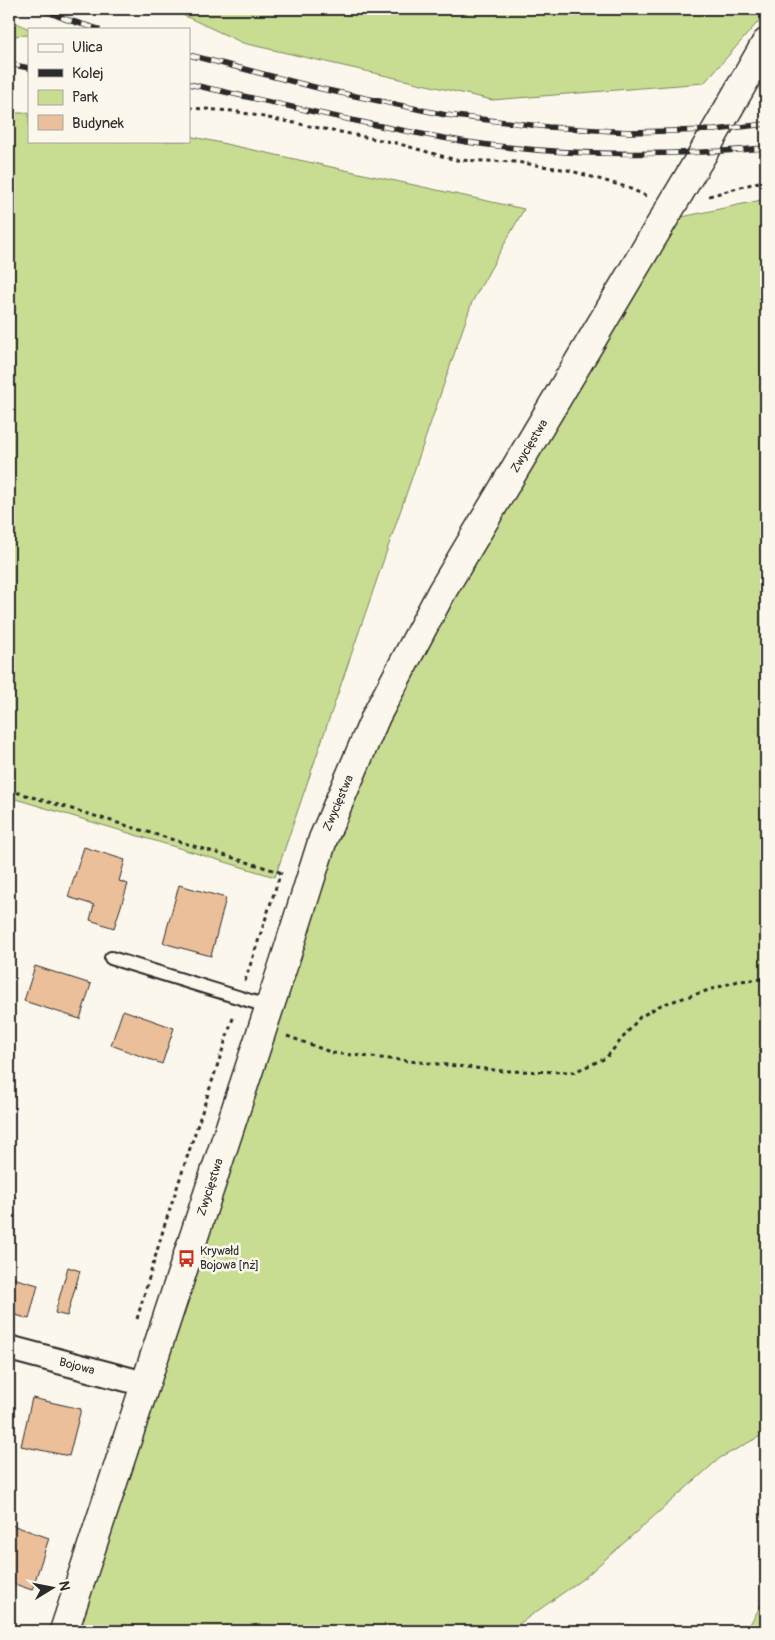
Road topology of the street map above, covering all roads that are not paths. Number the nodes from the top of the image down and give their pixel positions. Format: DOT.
graph roads {
  1 [pos="766,42"];
  2 [pos="111,958"];
  3 [pos="266,1017"];
  4 [pos="9,1348"];
  5 [pos="145,1384"];
  6 [pos="64,1631"];
  1 -- 3 [label="main road, Zwycięstwa"];
  2 -- 3 [label="lane"];
  3 -- 5 [label="main road, Zwycięstwa"];
  4 -- 5 [label="street, Bojowa"];
  5 -- 6 [label="main road, Zwycięstwa"];
}
